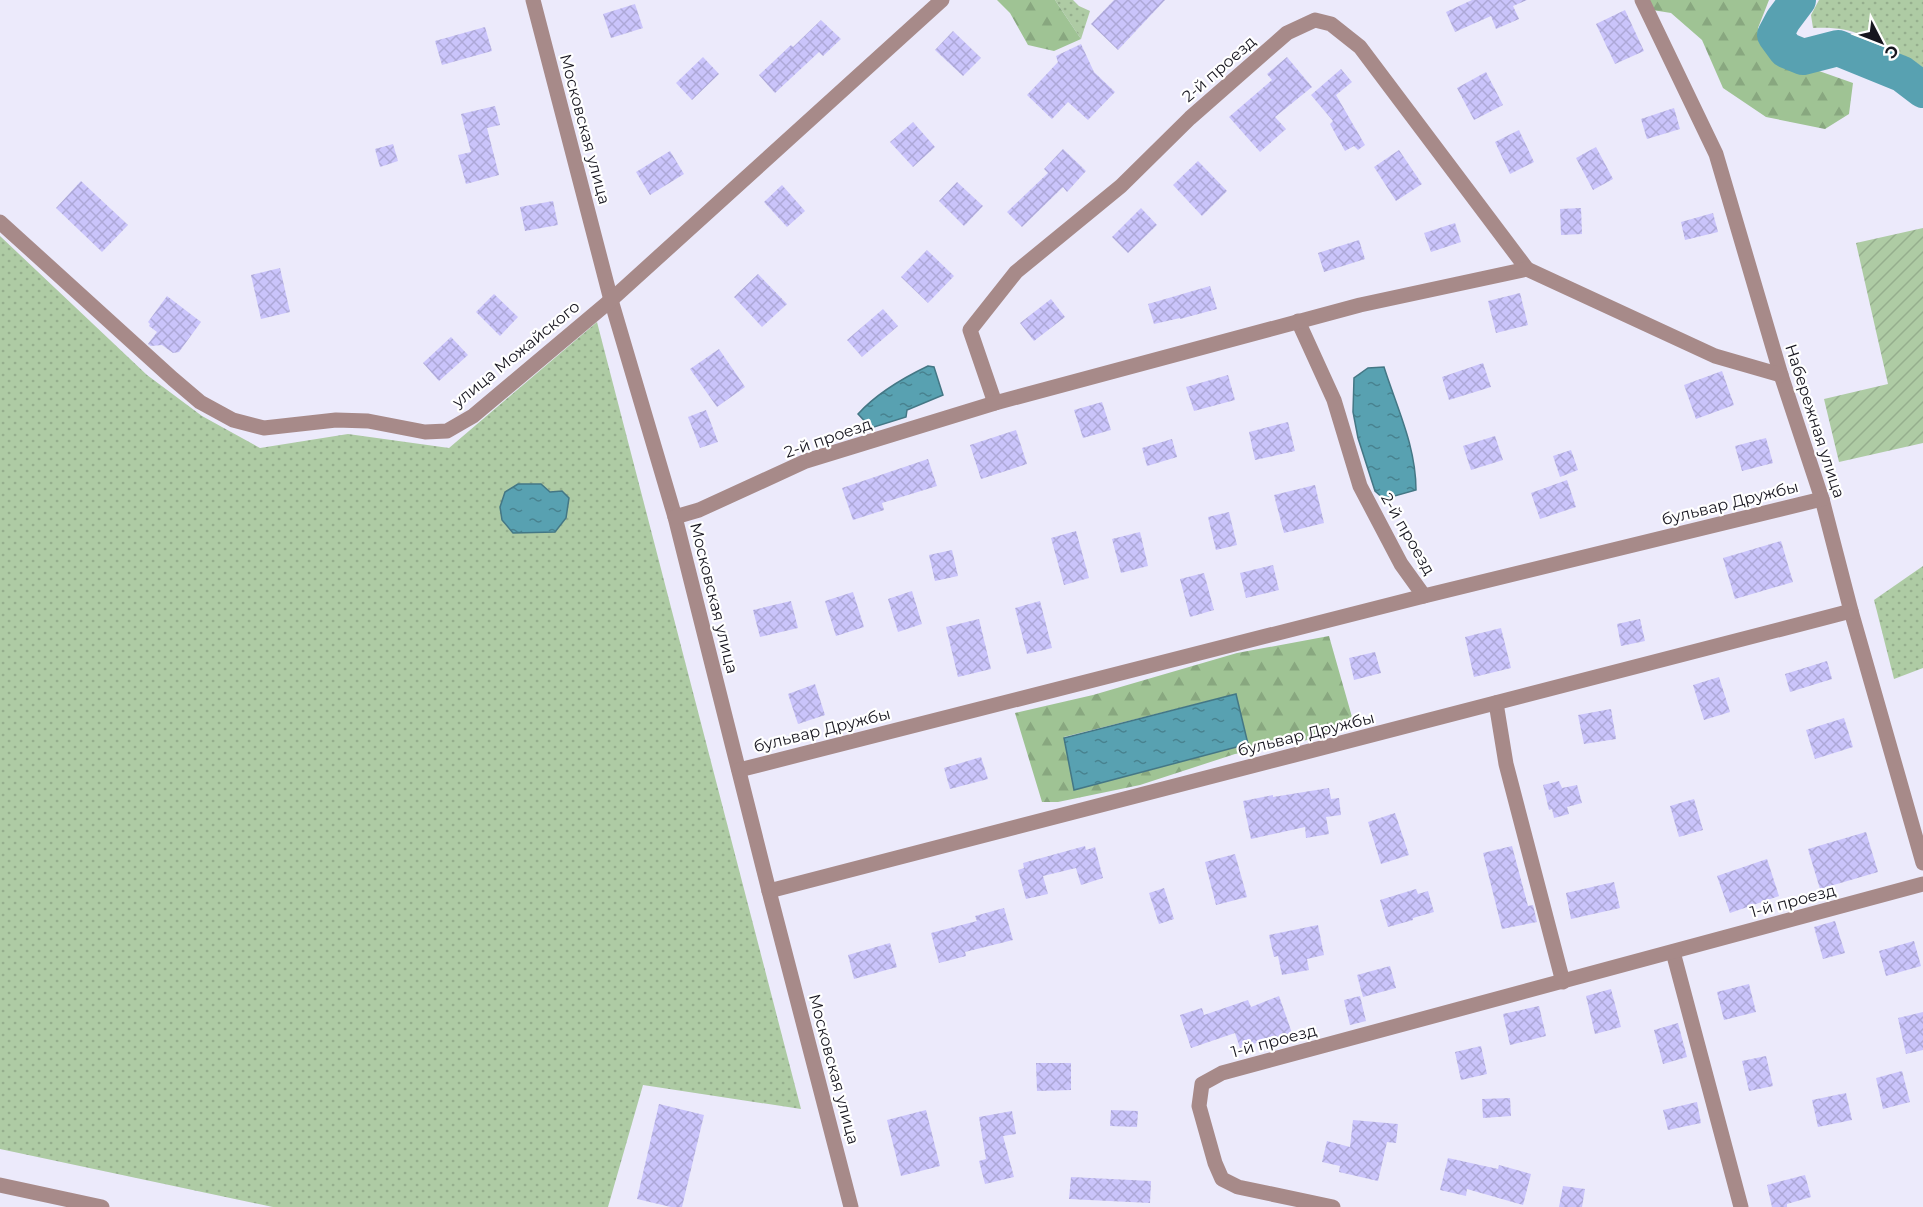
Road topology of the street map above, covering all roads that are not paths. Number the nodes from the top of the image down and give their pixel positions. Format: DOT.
graph roads {
  1 [pos="533,0"];
  2 [pos="942,0"];
  3 [pos="1642,0"];
  4 [pos="0,222"];
  5 [pos="1527,269"];
  6 [pos="611,300"];
  7 [pos="1298,321"];
  8 [pos="1781,375"];
  9 [pos="995,403"];
  10 [pos="1822,499"];
  11 [pos="675,516"];
  12 [pos="1424,596"];
  13 [pos="1851,611"];
  14 [pos="1496,703"];
  15 [pos="739,770"];
  16 [pos="1923,863"];
  17 [pos="1923,885"];
  18 [pos="769,891"];
  19 [pos="1673,952"];
  20 [pos="1563,982"];
  21 [pos="0,1185"];
  22 [pos="102,1207"];
  23 [pos="852,1207"];
  24 [pos="1333,1207"];
  25 [pos="1741,1207"];
  1 -- 6 [label="street, Московская улица"];
  2 -- 6 [label="street, улица Можайского"];
  3 -- 8 [label="street, Набережная улица"];
  4 -- 6 [label="street, улица Можайского"];
  5 -- 7 [label="street, 2-й проезд"];
  5 -- 8 [label="street, 2-й проезд"];
  5 -- 9 [label="street, 2-й проезд"];
  6 -- 11 [label="street, Московская улица"];
  7 -- 9 [label="street, 2-й проезд"];
  7 -- 12 [label="street, 2-й проезд"];
  8 -- 10 [label="street, Набережная улица"];
  9 -- 11 [label="street, 2-й проезд"];
  10 -- 12 [label="street, бульвар Дружбы"];
  10 -- 13 [label="street, Набережная улица"];
  11 -- 15 [label="street, Московская улица"];
  12 -- 15 [label="street, бульвар Дружбы"];
  13 -- 14 [label="street, бульвар Дружбы"];
  13 -- 16 [label="street, Набережная улица"];
  14 -- 18 [label="street, бульвар Дружбы"];
  14 -- 20 [label="street"];
  15 -- 18 [label="street, Московская улица"];
  17 -- 19 [label="street, 1-й проезд"];
  18 -- 23 [label="street, Московская улица"];
  19 -- 20 [label="street, 1-й проезд"];
  19 -- 25 [label="street"];
  20 -- 24 [label="street, 1-й проезд"];
  21 -- 22 [label="street"];
}
